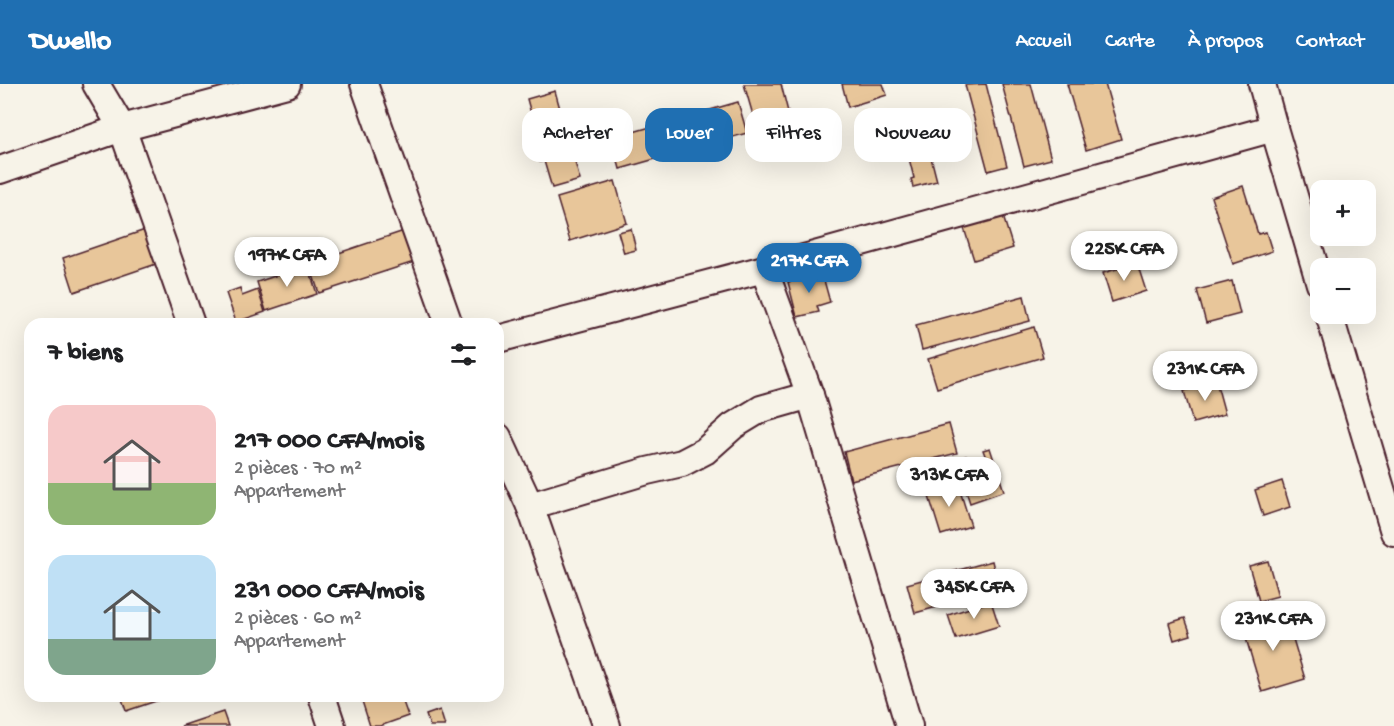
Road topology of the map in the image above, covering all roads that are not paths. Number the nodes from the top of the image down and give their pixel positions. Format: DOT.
graph roads {
  1 [pos="96,84"];
  2 [pos="287,84"];
  3 [pos="364,84"];
  4 [pos="1262,84"];
  5 [pos="122,128"];
  6 [pos="1274,129"];
  7 [pos="0,170"];
  8 [pos="1312,258"];
  9 [pos="764,270"];
  10 [pos="189,318"];
  11 [pos="447,318"];
  12 [pos="1332,324"];
  13 [pos="504,337"];
  14 [pos="810,395"];
  15 [pos="504,450"];
  16 [pos="530,506"];
  17 [pos="1394,532"];
  18 [pos="324,702"];
  19 [pos="332,726"];
  20 [pos="607,726"];
  21 [pos="909,726"];
  1 -- 5 [label="street"];
  2 -- 5 [label="street"];
  3 -- 11 [label="street"];
  4 -- 6 [label="street"];
  5 -- 7 [label="street"];
  5 -- 10 [label="street"];
  6 -- 8 [label="street"];
  6 -- 9 [label="street"];
  9 -- 13 [label="street"];
  9 -- 14 [label="street"];
  12 -- 17 [label="street"];
  14 -- 16 [label="street"];
  14 -- 21 [label="street"];
  15 -- 16 [label="street"];
  16 -- 20 [label="street"];
  18 -- 19 [label="street"];
}
